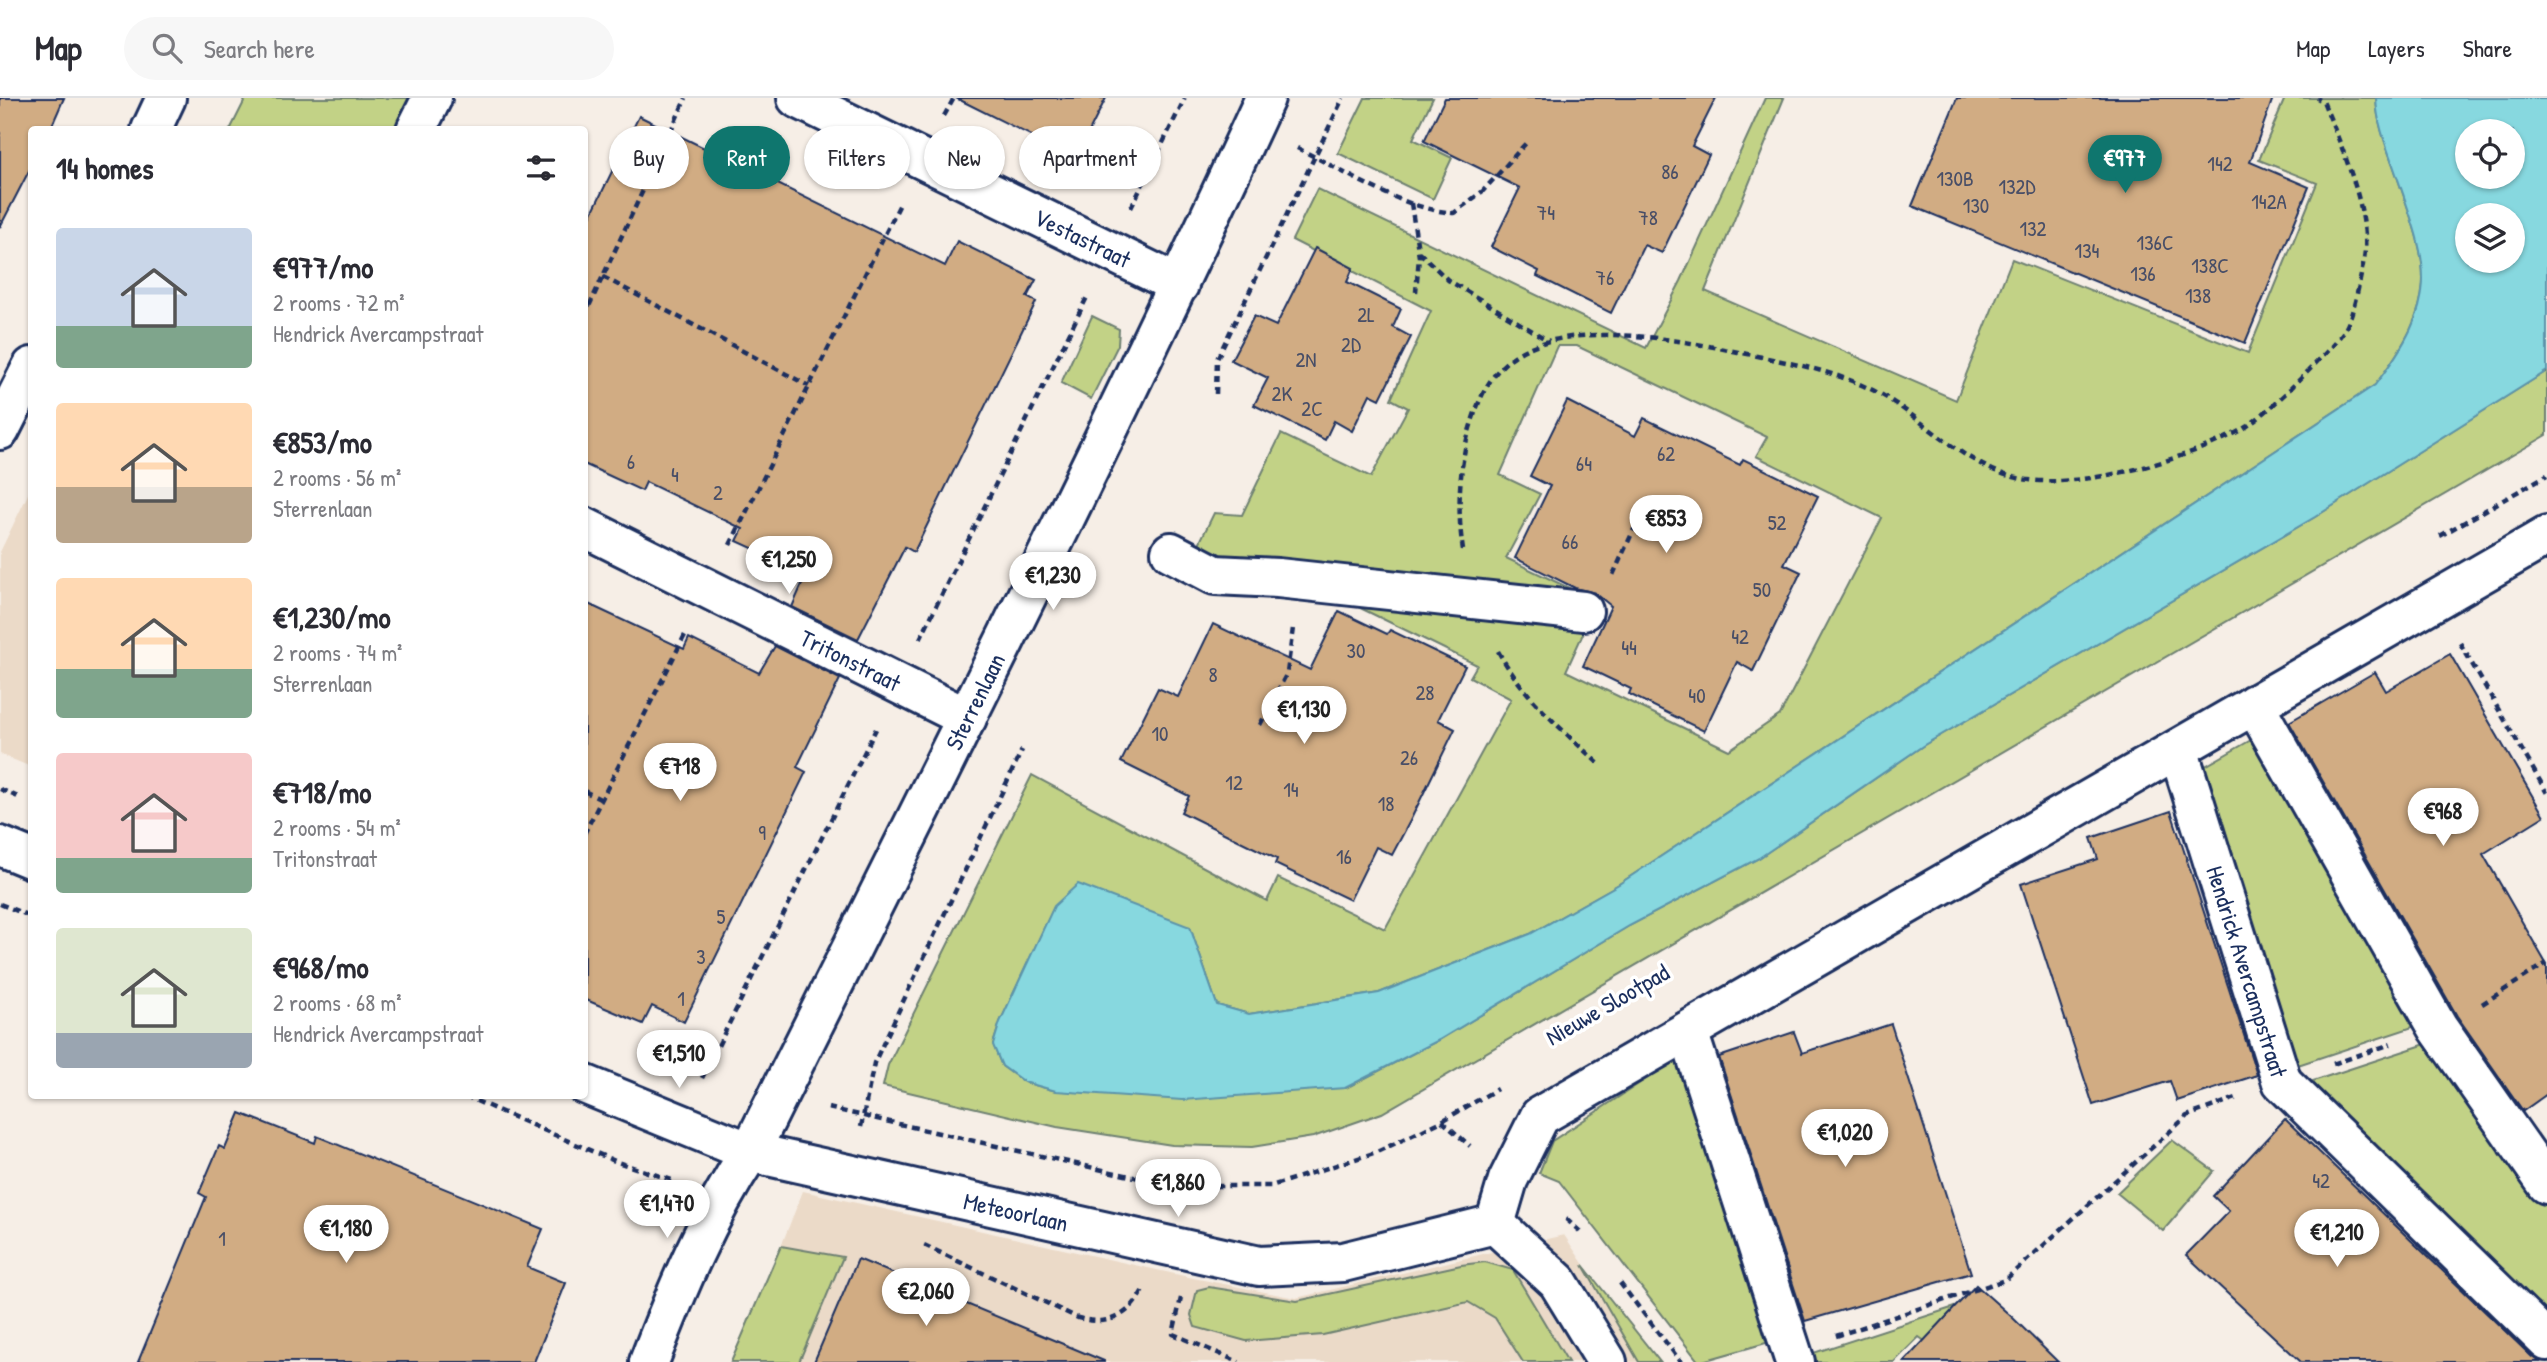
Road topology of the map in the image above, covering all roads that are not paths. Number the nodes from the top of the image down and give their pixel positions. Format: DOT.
graph roads {
  1 [pos="166,98"];
  2 [pos="432,98"];
  3 [pos="797,98"];
  4 [pos="1259,112"];
  5 [pos="153,126"];
  6 [pos="418,126"];
  7 [pos="1179,285"];
  8 [pos="28,375"];
  9 [pos="0,430"];
  10 [pos="588,529"];
  11 [pos="2547,536"];
  12 [pos="1171,552"];
  13 [pos="1583,611"];
  14 [pos="2254,704"];
  15 [pos="967,718"];
  16 [pos="2178,749"];
  17 [pos="0,846"];
  18 [pos="28,857"];
  19 [pos="1688,1031"];
  20 [pos="588,1086"];
  21 [pos="750,1152"];
  22 [pos="2547,1184"];
  23 [pos="1495,1224"];
  24 [pos="2547,1341"];
  25 [pos="1793,1357"];
  26 [pos="649,1362"];
  27 [pos="1607,1362"];
  1 -- 5 [label="street"];
  2 -- 6 [label="street"];
  3 -- 7 [label="street, Vestastraat"];
  4 -- 7 [label="street, Sterrenlaan"];
  7 -- 15 [label="street, Sterrenlaan"];
  8 -- 9 [label="street"];
  10 -- 15 [label="street, Tritonstraat"];
  11 -- 14 [label="street"];
  12 -- 13 [label="street"];
  14 -- 16 [label="street"];
  14 -- 22 [label="street"];
  15 -- 21 [label="street, Sterrenlaan"];
  16 -- 19 [label="street"];
  16 -- 24 [label="street, Hendrick Avercampstraat"];
  17 -- 18 [label="street"];
  19 -- 23 [label="street"];
  19 -- 25 [label="street"];
  20 -- 21 [label="street, Meteoorlaan"];
  21 -- 23 [label="street, Meteoorlaan"];
  21 -- 26 [label="street, Sterrenlaan"];
  23 -- 27 [label="street"];
}
